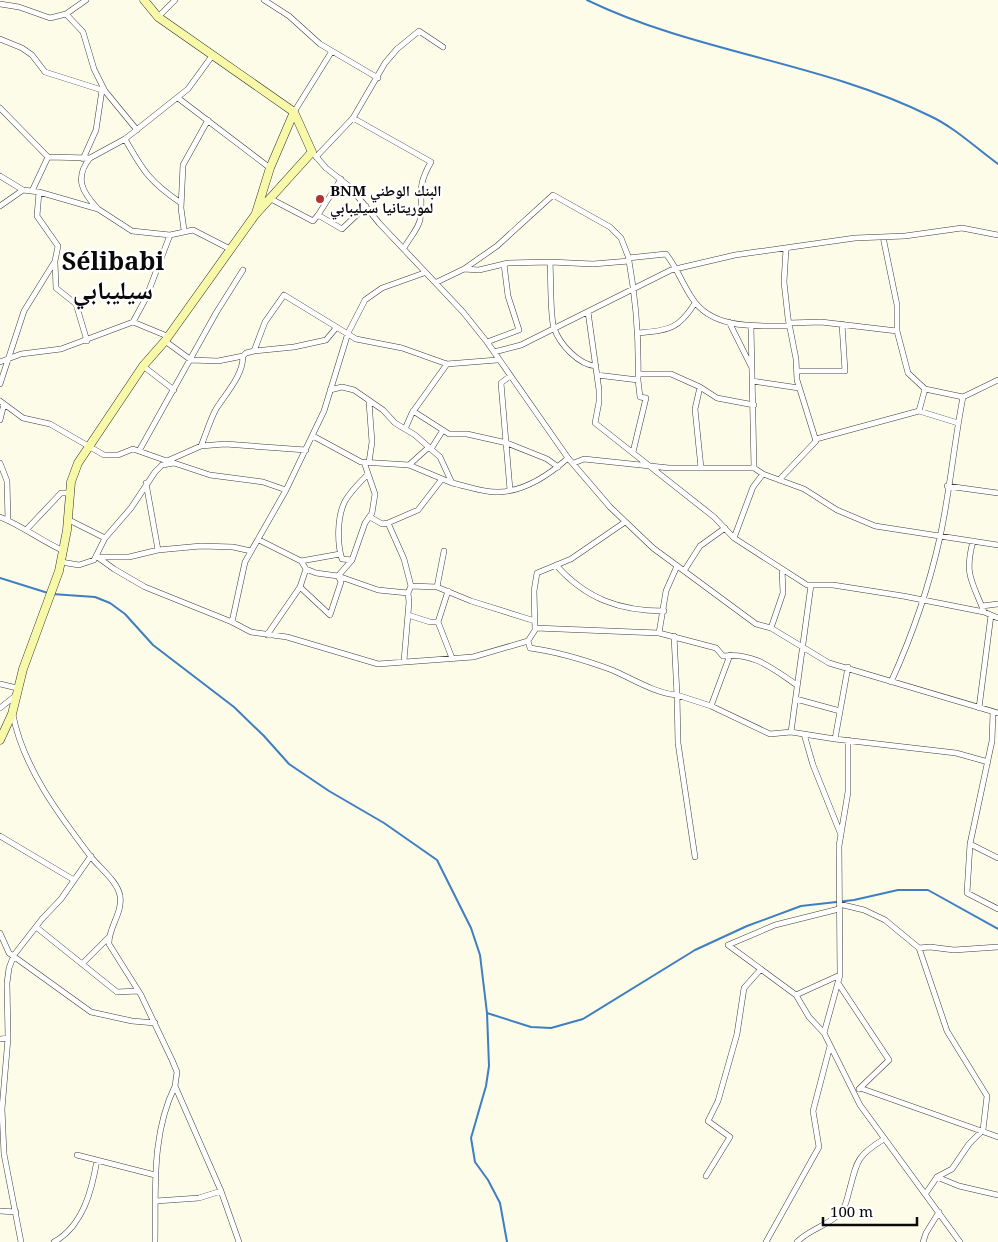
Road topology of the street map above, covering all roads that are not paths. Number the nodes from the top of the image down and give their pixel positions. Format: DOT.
graph roads {
  1 [pos="86,0"];
  2 [pos="144,0"];
  3 [pos="175,0"];
  4 [pos="264,0"];
  5 [pos="0,4"];
  6 [pos="66,14"];
  7 [pos="158,17"];
  8 [pos="0,39"];
  9 [pos="443,47"];
  10 [pos="332,51"];
  11 [pos="212,56"];
  12 [pos="378,78"];
  13 [pos="103,90"];
  14 [pos="178,98"];
  15 [pos="0,108"];
  16 [pos="294,112"];
  17 [pos="353,118"];
  18 [pos="208,120"];
  19 [pos="137,130"];
  20 [pos="125,139"];
  21 [pos="314,155"];
  22 [pos="48,157"];
  23 [pos="83,158"];
  24 [pos="90,158"];
  25 [pos="270,168"];
  26 [pos="0,176"];
  27 [pos="341,179"];
  28 [pos="23,190"];
  29 [pos="32,190"];
  30 [pos="39,192"];
  31 [pos="271,199"];
  32 [pos="181,203"];
  33 [pos="0,206"];
  34 [pos="366,206"];
  35 [pos="98,209"];
  36 [pos="255,215"];
  37 [pos="318,215"];
  38 [pos="184,230"];
  39 [pos="170,235"];
  40 [pos="998,235"];
  41 [pos="883,237"];
  42 [pos="404,248"];
  43 [pos="786,248"];
  44 [pos="230,249"];
  45 [pos="628,258"];
  46 [pos="55,261"];
  47 [pos="550,262"];
  48 [pos="504,264"];
  49 [pos="464,269"];
  50 [pos="677,269"];
  51 [pos="243,270"];
  52 [pos="424,273"];
  53 [pos="437,282"];
  54 [pos="634,290"];
  55 [pos="695,303"];
  56 [pos="588,312"];
  57 [pos="133,322"];
  58 [pos="729,322"];
  59 [pos="842,324"];
  60 [pos="789,325"];
  61 [pos="751,326"];
  62 [pos="336,328"];
  63 [pos="554,328"];
  64 [pos="897,331"];
  65 [pos="348,333"];
  66 [pos="638,333"];
  67 [pos="166,339"];
  68 [pos="87,340"];
  69 [pos="487,342"];
  70 [pos="254,351"];
  71 [pos="494,352"];
  72 [pos="243,356"];
  73 [pos="0,360"];
  74 [pos="8,360"];
  75 [pos="191,360"];
  76 [pos="497,360"];
  77 [pos="447,364"];
  78 [pos="143,366"];
  79 [pos="596,366"];
  80 [pos="752,369"];
  81 [pos="797,372"];
  82 [pos="597,375"];
  83 [pos="510,376"];
  84 [pos="638,377"];
  85 [pos="998,380"];
  86 [pos="752,381"];
  87 [pos="0,384"];
  88 [pos="700,387"];
  89 [pos="799,388"];
  90 [pos="924,389"];
  91 [pos="174,390"];
  92 [pos="330,390"];
  93 [pos="963,397"];
  94 [pos="369,402"];
  95 [pos="2,403"];
  96 [pos="754,405"];
  97 [pos="413,411"];
  98 [pos="919,412"];
  99 [pos="0,420"];
  100 [pos="958,423"];
  101 [pos="405,429"];
  102 [pos="443,430"];
  103 [pos="313,436"];
  104 [pos="816,439"];
  105 [pos="507,443"];
  106 [pos="89,446"];
  107 [pos="201,446"];
  108 [pos="430,448"];
  109 [pos="306,450"];
  110 [pos="139,451"];
  111 [pos="633,452"];
  112 [pos="156,458"];
  113 [pos="568,458"];
  114 [pos="174,460"];
  115 [pos="366,462"];
  116 [pos="0,463"];
  117 [pos="574,463"];
  118 [pos="409,466"];
  119 [pos="558,466"];
  120 [pos="648,466"];
  121 [pos="701,468"];
  122 [pos="754,468"];
  123 [pos="155,472"];
  124 [pos="368,474"];
  125 [pos="763,474"];
  126 [pos="442,479"];
  127 [pos="779,480"];
  128 [pos="452,483"];
  129 [pos="146,484"];
  130 [pos="947,486"];
  131 [pos="286,490"];
  132 [pos="510,490"];
  133 [pos="70,493"];
  134 [pos="998,493"];
  135 [pos="0,517"];
  136 [pos="370,517"];
  137 [pos="8,520"];
  138 [pos="69,520"];
  139 [pos="625,522"];
  140 [pos="388,523"];
  141 [pos="726,528"];
  142 [pos="27,529"];
  143 [pos="940,535"];
  144 [pos="106,538"];
  145 [pos="734,538"];
  146 [pos="259,540"];
  147 [pos="973,541"];
  148 [pos="998,545"];
  149 [pos="158,550"];
  150 [pos="64,551"];
  151 [pos="251,551"];
  152 [pos="444,551"];
  153 [pos="340,554"];
  154 [pos="98,557"];
  155 [pos="352,560"];
  156 [pos="301,561"];
  157 [pos="61,562"];
  158 [pos="556,565"];
  159 [pos="677,566"];
  160 [pos="306,569"];
  161 [pos="782,569"];
  162 [pos="684,571"];
  163 [pos="338,576"];
  164 [pos="810,585"];
  165 [pos="412,586"];
  166 [pos="300,587"];
  167 [pos="437,587"];
  168 [pos="448,591"];
  169 [pos="408,593"];
  170 [pos="923,600"];
  171 [pos="998,604"];
  172 [pos="983,609"];
  173 [pos="664,611"];
  174 [pos="408,615"];
  175 [pos="991,615"];
  176 [pos="998,618"];
  177 [pos="535,621"];
  178 [pos="232,622"];
  179 [pos="438,622"];
  180 [pos="535,628"];
  181 [pos="771,628"];
  182 [pos="659,633"];
  183 [pos="268,635"];
  184 [pos="674,636"];
  185 [pos="528,641"];
  186 [pos="803,648"];
  187 [pos="730,655"];
  188 [pos="452,658"];
  189 [pos="404,661"];
  190 [pos="848,667"];
  191 [pos="891,682"];
  192 [pos="0,684"];
  193 [pos="797,685"];
  194 [pos="16,692"];
  195 [pos="677,694"];
  196 [pos="796,699"];
  197 [pos="711,706"];
  198 [pos="0,708"];
  199 [pos="979,708"];
  200 [pos="840,711"];
  201 [pos="995,712"];
  202 [pos="12,714"];
  203 [pos="995,731"];
  204 [pos="791,732"];
  205 [pos="804,734"];
  206 [pos="835,738"];
  207 [pos="0,740"];
  208 [pos="848,740"];
  209 [pos="988,762"];
  210 [pos="0,836"];
  211 [pos="841,836"];
  212 [pos="970,844"];
  213 [pos="91,856"];
  214 [pos="695,857"];
  215 [pos="998,858"];
  216 [pos="74,880"];
  217 [pos="839,906"];
  218 [pos="998,908"];
  219 [pos="36,927"];
  220 [pos="0,933"];
  221 [pos="109,937"];
  222 [pos="998,947"];
  223 [pos="919,948"];
  224 [pos="14,955"];
  225 [pos="82,964"];
  226 [pos="761,969"];
  227 [pos="840,975"];
  228 [pos="838,983"];
  229 [pos="138,991"];
  230 [pos="796,995"];
  231 [pos="154,1022"];
  232 [pos="824,1033"];
  233 [pos="8,1038"];
  234 [pos="0,1039"];
  235 [pos="830,1045"];
  236 [pos="175,1086"];
  237 [pos="860,1088"];
  238 [pos="854,1094"];
  239 [pos="982,1130"];
  240 [pos="998,1137"];
  241 [pos="884,1139"];
  242 [pos="77,1155"];
  243 [pos="97,1160"];
  244 [pos="155,1175"];
  245 [pos="706,1176"];
  246 [pos="937,1176"];
  247 [pos="221,1191"];
  248 [pos="926,1193"];
  249 [pos="998,1195"];
  250 [pos="156,1201"];
  251 [pos="0,1211"];
  252 [pos="16,1212"];
  253 [pos="939,1212"];
  254 [pos="22,1242"];
  255 [pos="54,1242"];
  256 [pos="155,1242"];
  257 [pos="239,1242"];
  258 [pos="766,1242"];
  259 [pos="798,1242"];
  260 [pos="924,1242"];
  261 [pos="960,1242"];
  1 -- 6 [label="street"];
  2 -- 7 [label="street"];
  3 -- 7 [label="street"];
  4 -- 10 [label="street"];
  5 -- 6 [label="street"];
  6 -- 13 [label="street"];
  7 -- 11 [label="street"];
  8 -- 13 [label="street"];
  9 -- 12 [label="street"];
  10 -- 12 [label="street"];
  10 -- 16 [label="street"];
  11 -- 14 [label="street"];
  11 -- 16 [label="street"];
  12 -- 17 [label="street"];
  13 -- 19 [label="street"];
  13 -- 23 [label="street"];
  14 -- 18 [label="street"];
  14 -- 19 [label="street"];
  15 -- 22 [label="street"];
  16 -- 21 [label="street"];
  16 -- 25 [label="street"];
  17 -- 21 [label="street"];
  17 -- 42 [label="street"];
  18 -- 25 [label="street"];
  18 -- 32 [label="street"];
  19 -- 20 [label="street"];
  20 -- 24 [label="street"];
  20 -- 32 [label="street"];
  21 -- 27 [label="street"];
  21 -- 31 [label="street"];
  22 -- 23 [label="street"];
  22 -- 29 [label="street"];
  23 -- 24 [label="street"];
  24 -- 35 [label="street"];
  25 -- 36 [label="street"];
  26 -- 28 [label="street"];
  27 -- 34 [label="street"];
  27 -- 37 [label="street"];
  28 -- 29 [label="street"];
  28 -- 33 [label="street"];
  29 -- 30 [label="street"];
  30 -- 35 [label="street"];
  30 -- 46 [label="street"];
  31 -- 36 [label="street"];
  31 -- 37 [label="street"];
  32 -- 38 [label="street"];
  34 -- 37 [label="street"];
  34 -- 42 [label="street"];
  35 -- 39 [label="street"];
  36 -- 44 [label="street"];
  38 -- 39 [label="street"];
  38 -- 44 [label="street"];
  39 -- 57 [label="street"];
  40 -- 41 [label="street"];
  41 -- 43 [label="street"];
  41 -- 64 [label="street"];
  42 -- 52 [label="street"];
  43 -- 50 [label="street"];
  43 -- 60 [label="street"];
  44 -- 67 [label="street"];
  45 -- 47 [label="street"];
  45 -- 49 [label="street"];
  45 -- 50 [label="street"];
  45 -- 54 [label="street"];
  46 -- 68 [label="street"];
  46 -- 74 [label="street"];
  47 -- 48 [label="street"];
  47 -- 63 [label="street"];
  48 -- 49 [label="street"];
  48 -- 69 [label="street"];
  49 -- 53 [label="street"];
  50 -- 54 [label="street"];
  50 -- 55 [label="street"];
  51 -- 75 [label="street"];
  52 -- 53 [label="street"];
  52 -- 65 [label="street"];
  53 -- 69 [label="street"];
  54 -- 56 [label="street"];
  54 -- 66 [label="street"];
  55 -- 58 [label="street"];
  55 -- 66 [label="street"];
  56 -- 63 [label="street"];
  56 -- 79 [label="street"];
  57 -- 67 [label="street"];
  57 -- 68 [label="street"];
  58 -- 61 [label="street"];
  58 -- 80 [label="street"];
  59 -- 60 [label="street"];
  59 -- 64 [label="street"];
  59 -- 81 [label="street"];
  60 -- 61 [label="street"];
  60 -- 81 [label="street"];
  61 -- 80 [label="street"];
  62 -- 65 [label="street"];
  62 -- 70 [label="street"];
  62 -- 70 [label="street"];
  63 -- 71 [label="street"];
  63 -- 79 [label="street"];
  64 -- 90 [label="street"];
  65 -- 77 [label="street"];
  65 -- 92 [label="street"];
  66 -- 84 [label="street"];
  67 -- 75 [label="street"];
  67 -- 78 [label="street"];
  68 -- 74 [label="street"];
  69 -- 71 [label="street"];
  70 -- 72 [label="street"];
  71 -- 76 [label="street"];
  72 -- 75 [label="street"];
  72 -- 107 [label="street"];
  73 -- 74 [label="street"];
  74 -- 87 [label="street"];
  75 -- 91 [label="street"];
  76 -- 77 [label="street"];
  76 -- 83 [label="street"];
  77 -- 97 [label="street"];
  78 -- 91 [label="street"];
  78 -- 106 [label="street"];
  79 -- 82 [label="street"];
  80 -- 86 [label="street"];
  81 -- 89 [label="street"];
  82 -- 84 [label="street"];
  82 -- 111 [label="street"];
  83 -- 105 [label="street"];
  83 -- 113 [label="street"];
  84 -- 88 [label="street"];
  84 -- 111 [label="street"];
  85 -- 93 [label="street"];
  86 -- 89 [label="street"];
  86 -- 96 [label="street"];
  88 -- 96 [label="street"];
  88 -- 121 [label="street"];
  89 -- 104 [label="street"];
  90 -- 93 [label="street"];
  90 -- 98 [label="street"];
  91 -- 110 [label="street"];
  92 -- 94 [label="street"];
  92 -- 103 [label="street"];
  93 -- 100 [label="street"];
  94 -- 101 [label="street"];
  94 -- 115 [label="street"];
  95 -- 99 [label="street"];
  95 -- 106 [label="street"];
  96 -- 122 [label="street"];
  97 -- 101 [label="street"];
  97 -- 102 [label="street"];
  98 -- 100 [label="street"];
  98 -- 104 [label="street"];
  100 -- 130 [label="street"];
  101 -- 108 [label="street"];
  102 -- 105 [label="street"];
  102 -- 108 [label="street"];
  103 -- 109 [label="street"];
  103 -- 115 [label="street"];
  104 -- 127 [label="street"];
  105 -- 119 [label="street"];
  105 -- 132 [label="street"];
  106 -- 110 [label="street"];
  106 -- 133 [label="street"];
  107 -- 109 [label="street"];
  107 -- 114 [label="street"];
  108 -- 118 [label="street"];
  108 -- 128 [label="street"];
  109 -- 131 [label="street"];
  110 -- 112 [label="street"];
  111 -- 120 [label="street"];
  112 -- 114 [label="street"];
  112 -- 123 [label="street"];
  113 -- 117 [label="street"];
  113 -- 119 [label="street"];
  114 -- 123 [label="street"];
  114 -- 131 [label="street"];
  115 -- 118 [label="street"];
  115 -- 124 [label="street"];
  116 -- 137 [label="street"];
  117 -- 120 [label="street"];
  117 -- 139 [label="street"];
  118 -- 126 [label="street"];
  119 -- 132 [label="street"];
  120 -- 121 [label="street"];
  120 -- 141 [label="street"];
  121 -- 122 [label="street"];
  122 -- 125 [label="street"];
  123 -- 129 [label="street"];
  124 -- 136 [label="street"];
  124 -- 153 [label="street"];
  125 -- 127 [label="street"];
  125 -- 145 [label="street"];
  126 -- 128 [label="street"];
  126 -- 140 [label="street"];
  127 -- 143 [label="street"];
  128 -- 132 [label="street"];
  129 -- 144 [label="street"];
  129 -- 149 [label="street"];
  130 -- 134 [label="street"];
  130 -- 143 [label="street"];
  131 -- 146 [label="street"];
  133 -- 138 [label="street"];
  133 -- 142 [label="street"];
  135 -- 137 [label="street"];
  136 -- 140 [label="street"];
  136 -- 155 [label="street"];
  137 -- 142 [label="street"];
  138 -- 144 [label="street"];
  138 -- 150 [label="street"];
  139 -- 158 [label="street"];
  139 -- 159 [label="street"];
  140 -- 165 [label="street"];
  141 -- 145 [label="street"];
  141 -- 162 [label="street"];
  142 -- 150 [label="street"];
  143 -- 147 [label="street"];
  143 -- 170 [label="street"];
  144 -- 154 [label="street"];
  145 -- 161 [label="street"];
  146 -- 151 [label="street"];
  146 -- 156 [label="street"];
  147 -- 148 [label="street"];
  147 -- 172 [label="street"];
  149 -- 151 [label="street"];
  149 -- 154 [label="street"];
  150 -- 157 [label="street"];
  151 -- 178 [label="street"];
  152 -- 167 [label="street"];
  153 -- 155 [label="street"];
  153 -- 156 [label="street"];
  154 -- 157 [label="street"];
  154 -- 178 [label="street"];
  155 -- 163 [label="street"];
  156 -- 160 [label="street"];
  157 -- 194 [label="street"];
  158 -- 173 [label="street"];
  158 -- 177 [label="street"];
  159 -- 162 [label="street"];
  159 -- 173 [label="street"];
  160 -- 163 [label="street"];
  160 -- 166 [label="street"];
  161 -- 164 [label="street"];
  161 -- 181 [label="street"];
  162 -- 181 [label="street"];
  163 -- 166 [label="street"];
  163 -- 169 [label="street"];
  164 -- 170 [label="street"];
  164 -- 186 [label="street"];
  165 -- 167 [label="street"];
  165 -- 169 [label="street"];
  166 -- 183 [label="street"];
  167 -- 168 [label="street"];
  168 -- 177 [label="street"];
  168 -- 179 [label="street"];
  169 -- 174 [label="street"];
  170 -- 172 [label="street"];
  170 -- 191 [label="street"];
  171 -- 172 [label="street"];
  172 -- 175 [label="street"];
  173 -- 182 [label="street"];
  174 -- 179 [label="street"];
  174 -- 189 [label="street"];
  175 -- 176 [label="street"];
  175 -- 199 [label="street"];
  177 -- 180 [label="street"];
  178 -- 183 [label="street"];
  179 -- 188 [label="street"];
  180 -- 182 [label="street"];
  180 -- 185 [label="street"];
  181 -- 186 [label="street"];
  182 -- 184 [label="street"];
  183 -- 189 [label="street"];
  184 -- 187 [label="street"];
  184 -- 195 [label="street"];
  185 -- 188 [label="street"];
  185 -- 195 [label="street"];
  186 -- 190 [label="street"];
  186 -- 193 [label="street"];
  187 -- 193 [label="street"];
  187 -- 197 [label="street"];
  188 -- 189 [label="street"];
  190 -- 191 [label="street"];
  190 -- 200 [label="street"];
  191 -- 199 [label="street"];
  192 -- 194 [label="street"];
  193 -- 196 [label="street"];
  194 -- 198 [label="street"];
  194 -- 202 [label="street"];
  195 -- 197 [label="street"];
  195 -- 214 [label="street"];
  196 -- 200 [label="street"];
  196 -- 204 [label="street"];
  197 -- 204 [label="street"];
  199 -- 201 [label="street"];
  200 -- 206 [label="street"];
  201 -- 203 [label="street"];
  202 -- 207 [label="street"];
  202 -- 213 [label="street"];
  203 -- 209 [label="street"];
  204 -- 205 [label="street"];
  205 -- 206 [label="street"];
  205 -- 211 [label="street"];
  206 -- 208 [label="street"];
  208 -- 209 [label="street"];
  208 -- 211 [label="street"];
  209 -- 212 [label="street"];
  210 -- 216 [label="street"];
  211 -- 217 [label="street"];
  212 -- 215 [label="street"];
  212 -- 218 [label="street"];
  213 -- 216 [label="street"];
  213 -- 221 [label="street"];
  216 -- 219 [label="street"];
  217 -- 223 [label="street"];
  217 -- 226 [label="street"];
  217 -- 227 [label="street"];
  219 -- 224 [label="street"];
  219 -- 225 [label="street"];
  220 -- 224 [label="street"];
  221 -- 225 [label="street"];
  221 -- 229 [label="street"];
  222 -- 223 [label="street"];
  223 -- 239 [label="street"];
  224 -- 231 [label="street"];
  224 -- 233 [label="street"];
  225 -- 229 [label="street"];
  226 -- 230 [label="street"];
  226 -- 245 [label="street"];
  227 -- 228 [label="street"];
  227 -- 230 [label="street"];
  228 -- 232 [label="street"];
  228 -- 237 [label="street"];
  229 -- 231 [label="street"];
  230 -- 232 [label="street"];
  231 -- 236 [label="street"];
  232 -- 235 [label="street"];
  233 -- 234 [label="street"];
  233 -- 252 [label="street"];
  235 -- 238 [label="street"];
  235 -- 258 [label="street"];
  236 -- 244 [label="street"];
  236 -- 247 [label="street"];
  237 -- 238 [label="street"];
  237 -- 239 [label="street"];
  238 -- 241 [label="street"];
  239 -- 240 [label="street"];
  239 -- 246 [label="street"];
  241 -- 248 [label="street"];
  241 -- 259 [label="street"];
  242 -- 243 [label="street"];
  243 -- 244 [label="street"];
  243 -- 255 [label="street"];
  244 -- 250 [label="street"];
  246 -- 248 [label="street"];
  246 -- 249 [label="street"];
  247 -- 250 [label="street"];
  247 -- 257 [label="street"];
  248 -- 253 [label="street"];
  250 -- 256 [label="street"];
  251 -- 252 [label="street"];
  252 -- 254 [label="street"];
  253 -- 260 [label="street"];
  253 -- 261 [label="street"];
}
